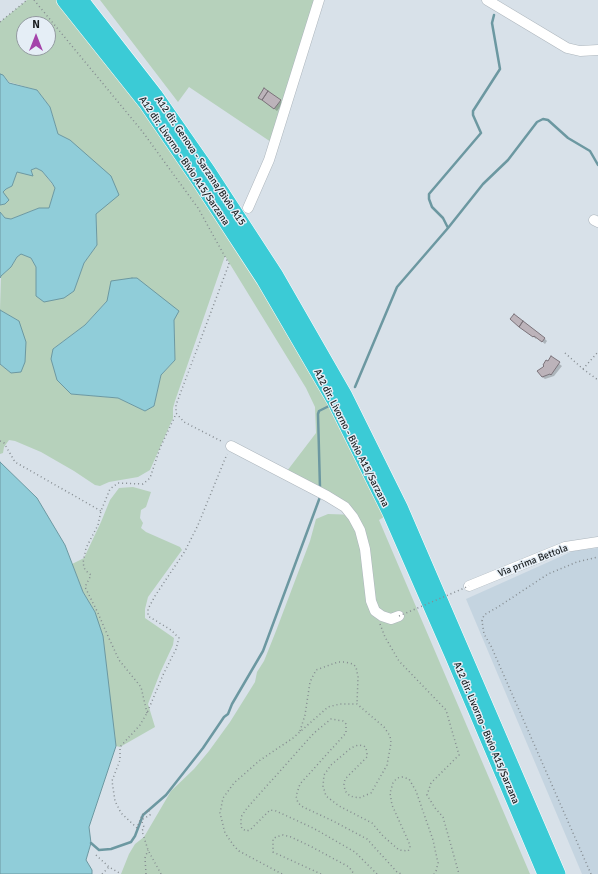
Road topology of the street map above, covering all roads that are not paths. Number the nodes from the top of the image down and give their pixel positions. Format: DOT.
graph roads {
  1 [pos="64,0"];
  2 [pos="81,0"];
  3 [pos="319,0"];
  4 [pos="487,0"];
  5 [pos="598,50"];
  6 [pos="248,208"];
  7 [pos="231,446"];
  8 [pos="598,542"];
  9 [pos="469,586"];
  10 [pos="399,616"];
  11 [pos="545,874"];
  12 [pos="558,874"];
  1 -- 11 [label="highway, A12 dir. Livorno - Bivio A15/Sarzana"];
  2 -- 12 [label="highway, A12 dir. Genova - Sarzana/Bivio A15"];
  3 -- 6 [label="street"];
  4 -- 5 [label="street"];
  7 -- 10 [label="street"];
  8 -- 9 [label="street, Via prima Bettola"];
}
